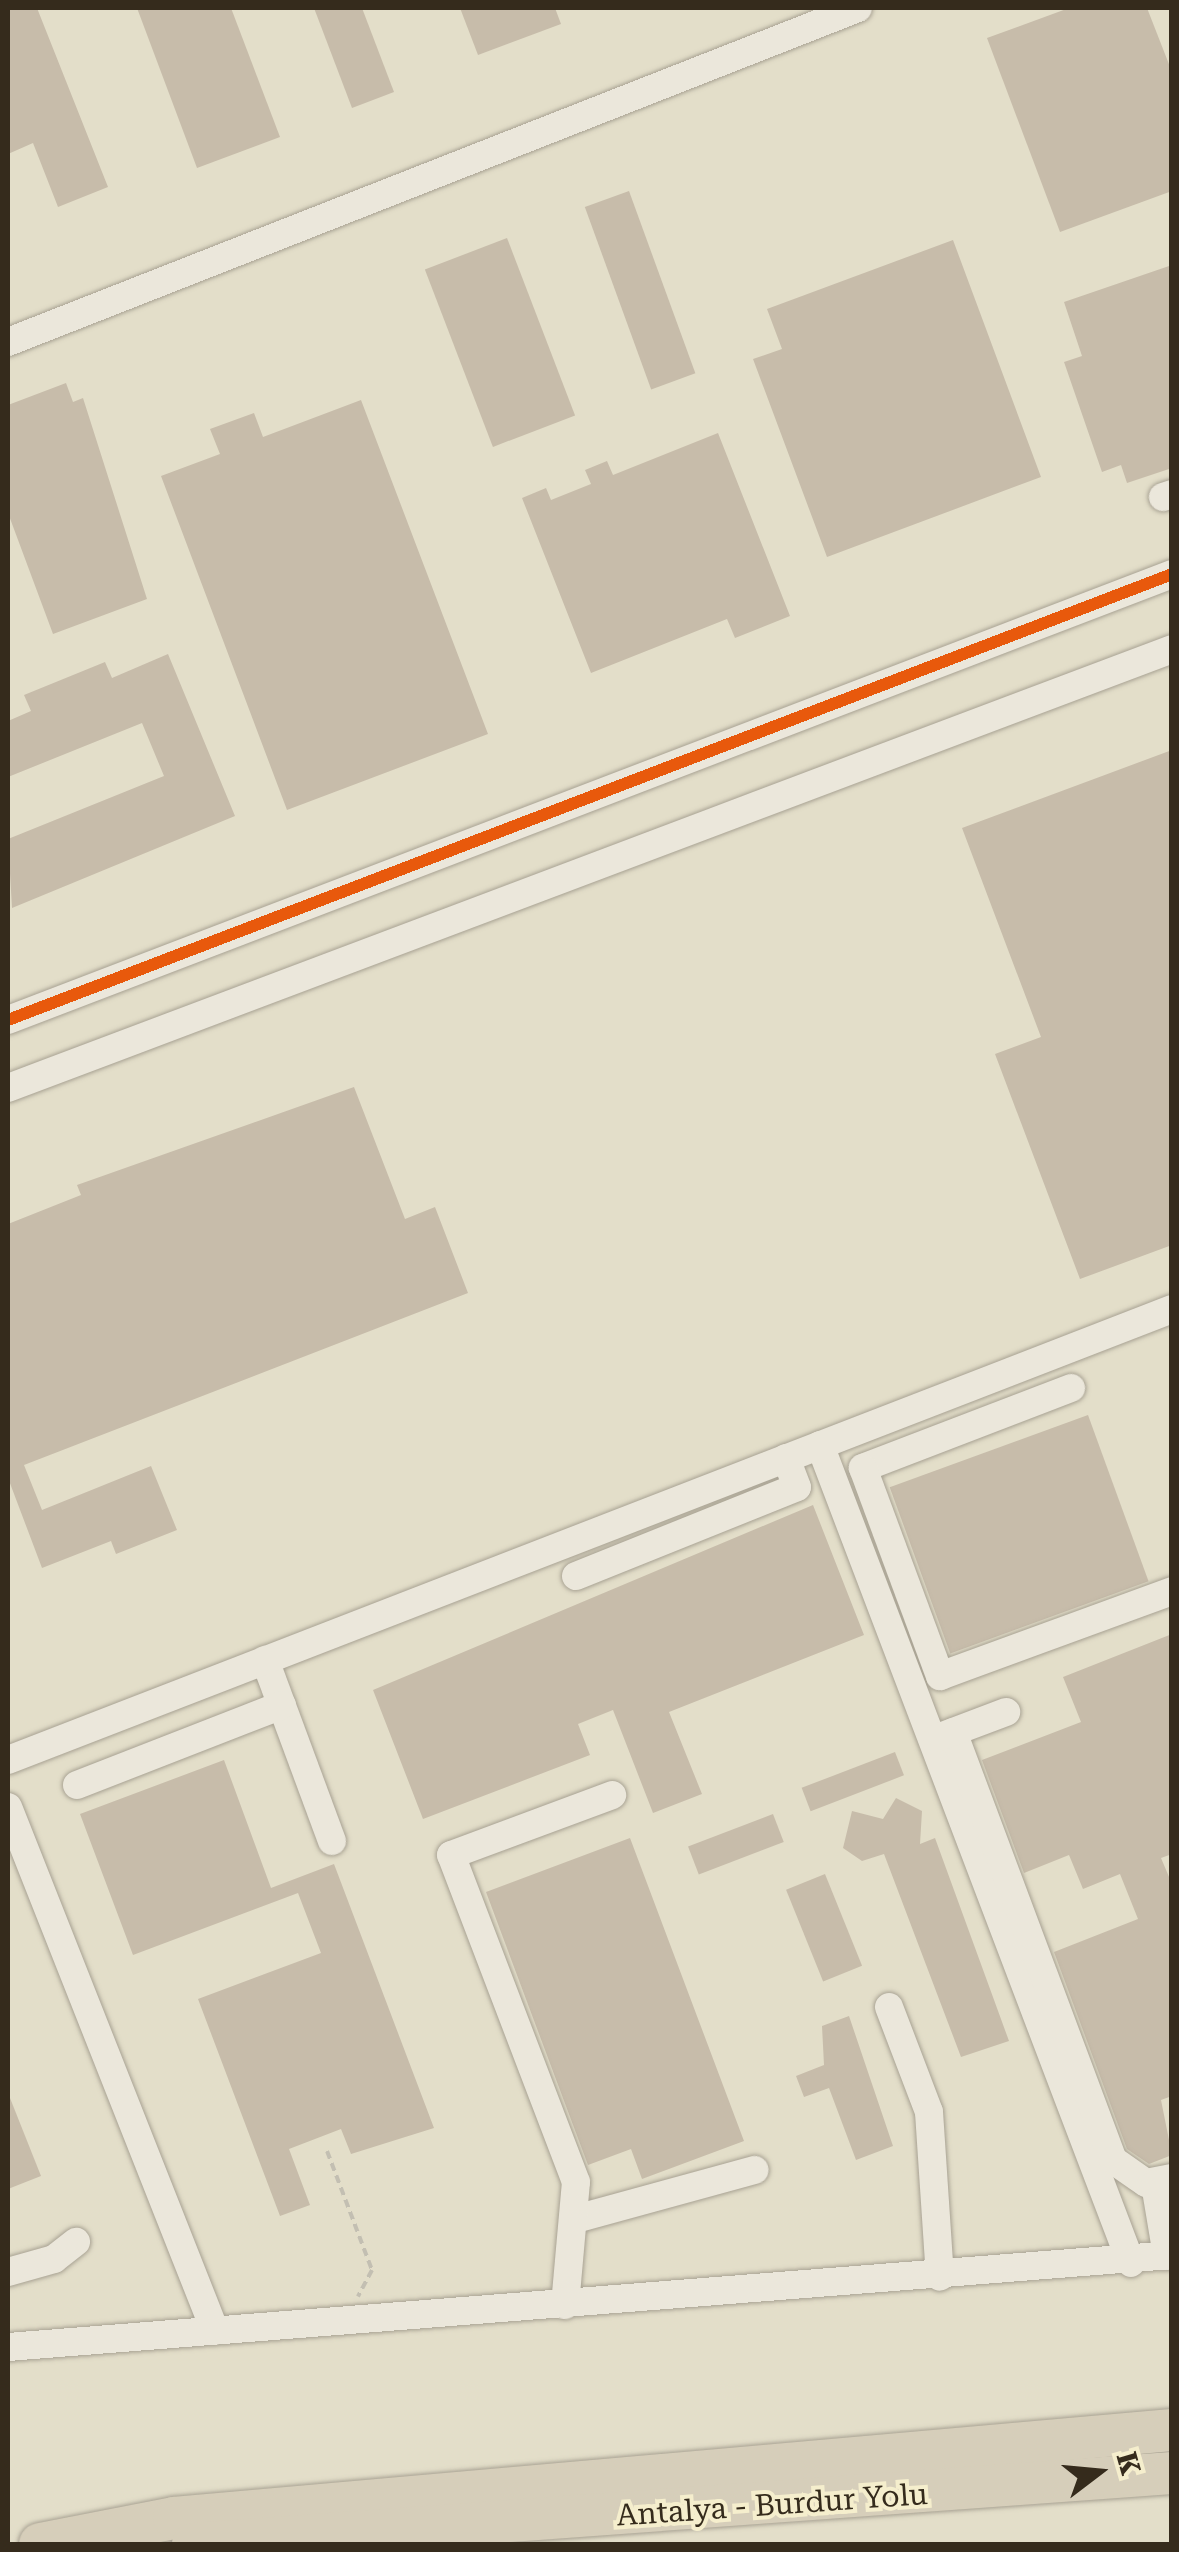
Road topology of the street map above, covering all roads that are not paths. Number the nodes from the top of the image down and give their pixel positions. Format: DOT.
graph roads {
  1 [pos="858,8"];
  2 [pos="8,342"];
  3 [pos="1172,574"];
  4 [pos="1172,649"];
  5 [pos="8,1020"];
  6 [pos="8,1088"];
  7 [pos="1172,1309"];
  8 [pos="1006,1373"];
  9 [pos="1072,1388"];
  10 [pos="1018,1408"];
  11 [pos="820,1445"];
  12 [pos="786,1458"];
  13 [pos="576,1576"];
  14 [pos="1172,1591"];
  15 [pos="265,1660"];
  16 [pos="282,1706"];
  17 [pos="1006,1712"];
  18 [pos="942,1736"];
  19 [pos="8,1760"];
  20 [pos="77,1785"];
  21 [pos="612,1795"];
  22 [pos="8,1806"];
  23 [pos="332,1841"];
  24 [pos="889,2006"];
  25 [pos="755,2170"];
  26 [pos="1163,2181"];
  27 [pos="579,2218"];
  28 [pos="76,2242"];
  29 [pos="1169,2256"];
  30 [pos="1131,2263"];
  31 [pos="8,2272"];
  32 [pos="940,2277"];
  33 [pos="565,2305"];
  34 [pos="214,2331"];
  35 [pos="8,2348"];
  36 [pos="1172,2430"];
  37 [pos="1172,2474"];
  38 [pos="40,2544"];
  39 [pos="194,2544"];
  1 -- 2 [label="street"];
  3 -- 5 [label="street"];
  4 -- 6 [label="street"];
  7 -- 8 [label="street"];
  8 -- 10 [label="street"];
  8 -- 11 [label="street"];
  9 -- 10 [label="street"];
  10 -- 14 [label="street"];
  11 -- 12 [label="street"];
  11 -- 18 [label="street"];
  12 -- 13 [label="street"];
  12 -- 15 [label="street"];
  15 -- 16 [label="street"];
  15 -- 19 [label="street"];
  16 -- 20 [label="street"];
  16 -- 23 [label="street"];
  17 -- 18 [label="street"];
  18 -- 26 [label="street"];
  18 -- 30 [label="street"];
  21 -- 27 [label="street"];
  22 -- 34 [label="street"];
  24 -- 32 [label="street"];
  25 -- 27 [label="street"];
  26 -- 29 [label="street"];
  27 -- 33 [label="street"];
  28 -- 31 [label="street"];
  29 -- 30 [label="street"];
  30 -- 32 [label="street"];
  32 -- 33 [label="street"];
  33 -- 34 [label="street"];
  34 -- 35 [label="street"];
  36 -- 38 [label="highway"];
  37 -- 39 [label="highway, Antalya - Burdur Yolu"];
}
